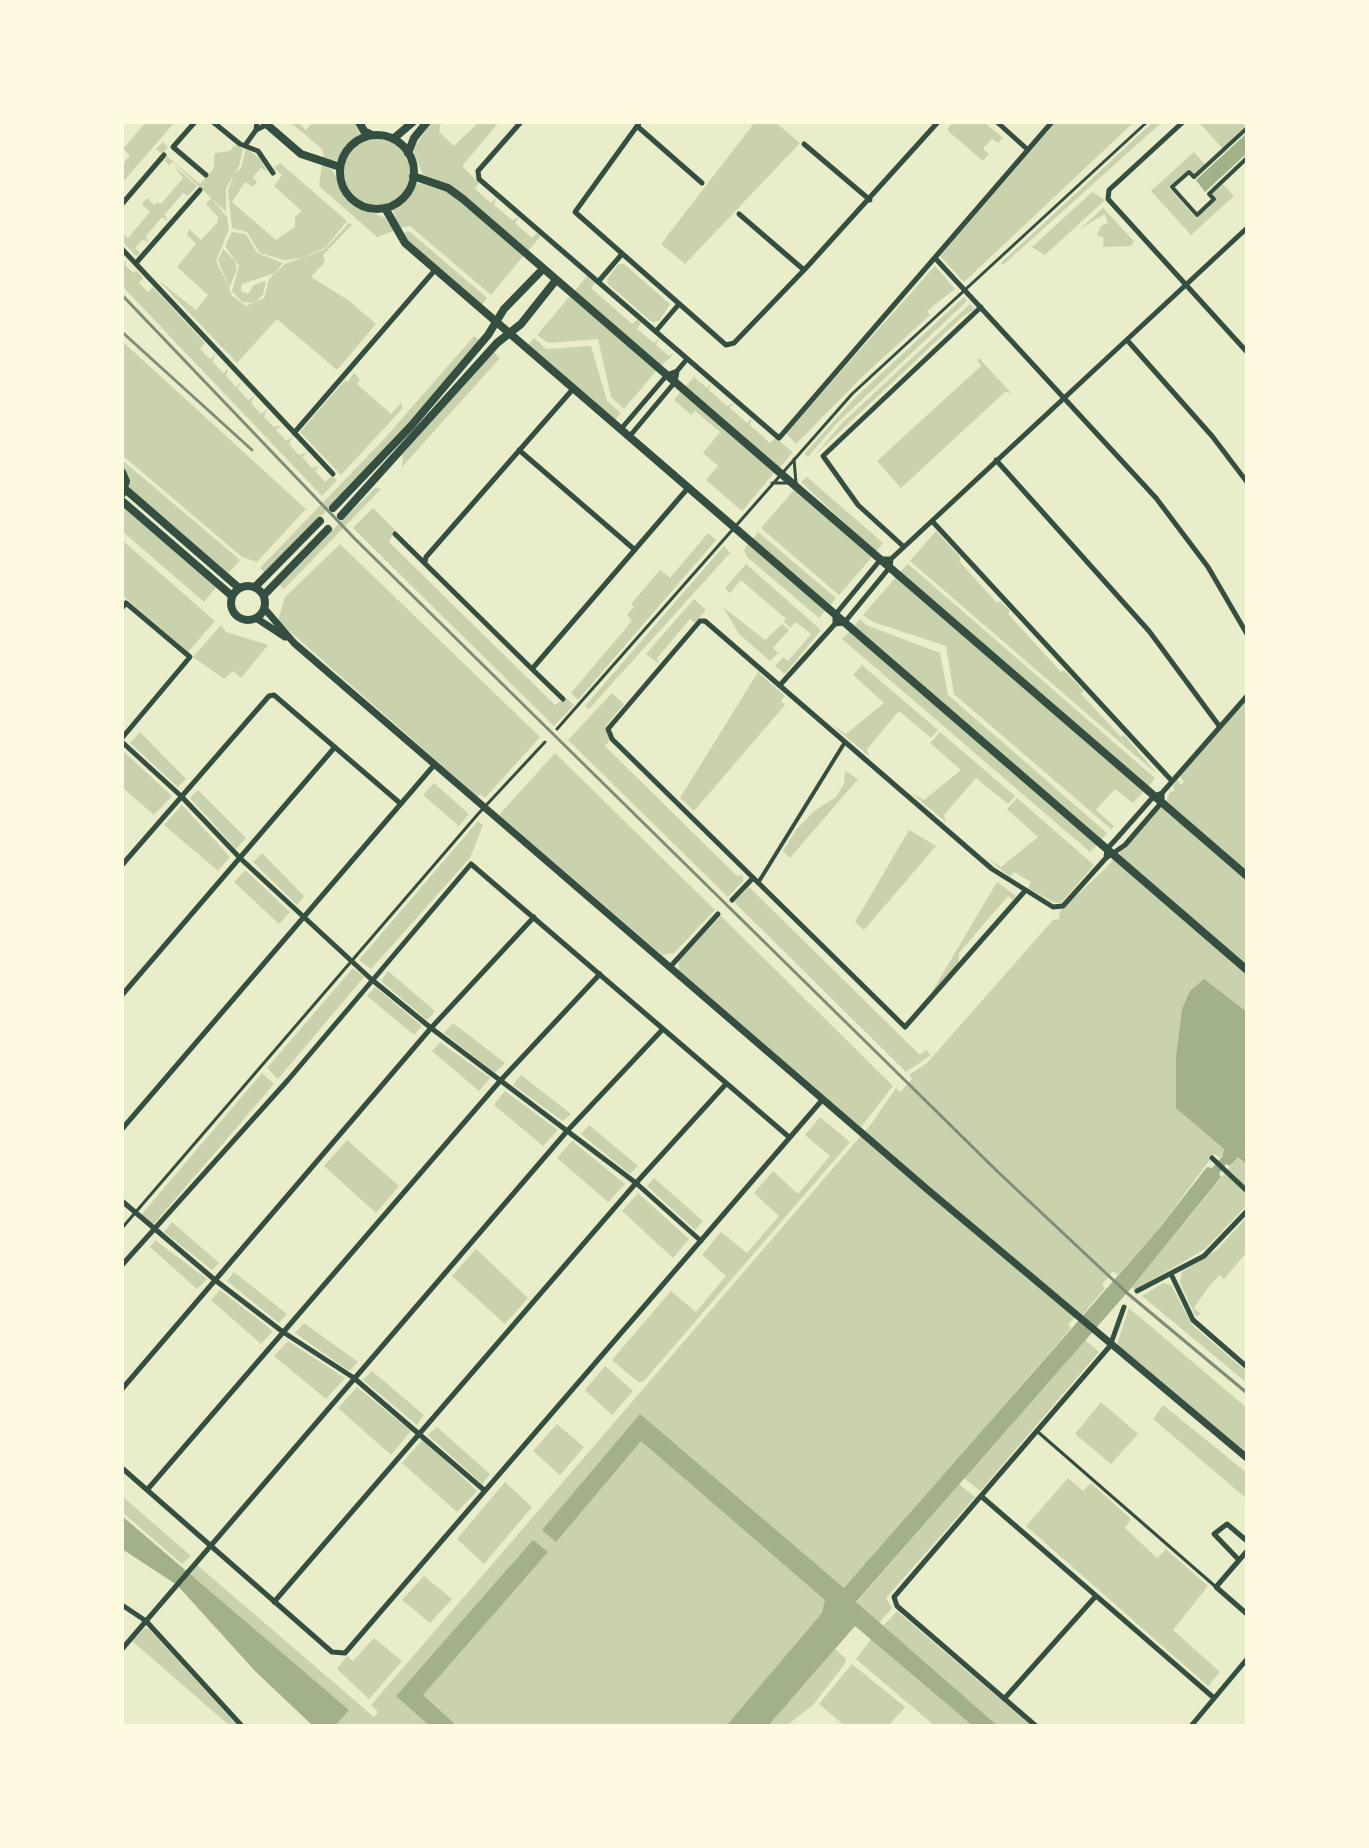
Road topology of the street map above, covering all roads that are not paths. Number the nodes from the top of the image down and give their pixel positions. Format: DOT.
graph roads {
  1 [pos="195,122"];
  2 [pos="213,122"];
  3 [pos="359,122"];
  4 [pos="413,122"];
  5 [pos="427,122"];
  6 [pos="521,122"];
  7 [pos="938,122"];
  8 [pos="997,122"];
  9 [pos="1052,122"];
  10 [pos="1147,122"];
  11 [pos="1183,122"];
  12 [pos="264,123"];
  13 [pos="639,124"];
  14 [pos="1247,128"];
  15 [pos="256,130"];
  16 [pos="373,136"];
  17 [pos="393,139"];
  18 [pos="246,144"];
  19 [pos="804,144"];
  20 [pos="1028,150"];
  21 [pos="408,153"];
  22 [pos="164,155"];
  23 [pos="1247,158"];
  24 [pos="340,167"];
  25 [pos="273,173"];
  26 [pos="206,175"];
  27 [pos="413,176"];
  28 [pos="702,183"];
  29 [pos="200,190"];
  30 [pos="870,200"];
  31 [pos="122,204"];
  32 [pos="385,208"];
  33 [pos="739,214"];
  34 [pos="1247,228"];
  35 [pos="122,249"];
  36 [pos="622,254"];
  37 [pos="935,258"];
  38 [pos="136,263"];
  39 [pos="543,269"];
  40 [pos="435,270"];
  41 [pos="804,270"];
  42 [pos="556,280"];
  43 [pos="598,282"];
  44 [pos="1187,283"];
  45 [pos="965,289"];
  46 [pos="679,304"];
  47 [pos="981,307"];
  48 [pos="497,323"];
  49 [pos="656,331"];
  50 [pos="508,332"];
  51 [pos="1127,340"];
  52 [pos="1247,352"];
  53 [pos="687,359"];
  54 [pos="677,371"];
  55 [pos="667,375"];
  56 [pos="675,382"];
  57 [pos="573,389"];
  58 [pos="1065,397"];
  59 [pos="620,429"];
  60 [pos="294,433"];
  61 [pos="629,437"];
  62 [pos="519,450"];
  63 [pos="794,458"];
  64 [pos="996,460"];
  65 [pos="377,471"];
  66 [pos="122,472"];
  67 [pos="781,473"];
  68 [pos="333,474"];
  69 [pos="1247,482"];
  70 [pos="772,483"];
  71 [pos="796,486"];
  72 [pos="688,488"];
  73 [pos="124,492"];
  74 [pos="122,501"];
  75 [pos="333,508"];
  76 [pos="341,516"];
  77 [pos="320,521"];
  78 [pos="932,521"];
  79 [pos="735,527"];
  80 [pos="328,529"];
  81 [pos="395,534"];
  82 [pos="903,546"];
  83 [pos="635,550"];
  84 [pos="887,562"];
  85 [pos="425,563"];
  86 [pos="255,587"];
  87 [pos="239,588"];
  88 [pos="264,595"];
  89 [pos="232,596"];
  90 [pos="122,608"];
  91 [pos="264,608"];
  92 [pos="256,618"];
  93 [pos="838,620"];
  94 [pos="1247,634"];
  95 [pos="294,643"];
  96 [pos="532,669"];
  97 [pos="780,685"];
  98 [pos="1247,696"];
  99 [pos="563,699"];
  100 [pos="1220,727"];
  101 [pos="557,729"];
  102 [pos="122,740"];
  103 [pos="545,742"];
  104 [pos="845,742"];
  105 [pos="335,747"];
  106 [pos="436,764"];
  107 [pos="1172,781"];
  108 [pos="181,796"];
  109 [pos="1159,797"];
  110 [pos="401,804"];
  111 [pos="485,807"];
  112 [pos="1109,854"];
  113 [pos="241,859"];
  114 [pos="122,865"];
  115 [pos="1247,876"];
  116 [pos="755,880"];
  117 [pos="1024,892"];
  118 [pos="732,900"];
  119 [pos="718,914"];
  120 [pos="302,917"];
  121 [pos="534,917"];
  122 [pos="351,961"];
  123 [pos="670,967"];
  124 [pos="1247,970"];
  125 [pos="600,974"];
  126 [pos="371,979"];
  127 [pos="122,995"];
  128 [pos="431,1028"];
  129 [pos="663,1029"];
  130 [pos="500,1081"];
  131 [pos="726,1084"];
  132 [pos="823,1099"];
  133 [pos="122,1129"];
  134 [pos="568,1130"];
  135 [pos="789,1137"];
  136 [pos="1212,1158"];
  137 [pos="636,1183"];
  138 [pos="1247,1191"];
  139 [pos="122,1201"];
  140 [pos="1247,1211"];
  141 [pos="135,1213"];
  142 [pos="122,1228"];
  143 [pos="153,1229"];
  144 [pos="701,1241"];
  145 [pos="122,1265"];
  146 [pos="1171,1274"];
  147 [pos="215,1280"];
  148 [pos="1137,1291"];
  149 [pos="1124,1307"];
  150 [pos="283,1332"];
  151 [pos="1110,1346"];
  152 [pos="1247,1367"];
  153 [pos="354,1378"];
  154 [pos="122,1389"];
  155 [pos="1037,1431"];
  156 [pos="422,1433"];
  157 [pos="1247,1458"];
  158 [pos="122,1468"];
  159 [pos="147,1490"];
  160 [pos="484,1490"];
  161 [pos="981,1496"];
  162 [pos="1247,1541"];
  163 [pos="209,1546"];
  164 [pos="1247,1551"];
  165 [pos="1239,1560"];
  166 [pos="1216,1587"];
  167 [pos="1095,1597"];
  168 [pos="274,1602"];
  169 [pos="122,1605"];
  170 [pos="1247,1614"];
  171 [pos="146,1621"];
  172 [pos="122,1649"];
  173 [pos="1247,1659"];
  174 [pos="1241,1667"];
  175 [pos="1247,1672"];
  176 [pos="1214,1698"];
  177 [pos="1004,1699"];
  178 [pos="242,1726"];
  179 [pos="1036,1726"];
  180 [pos="1191,1726"];
  1 -- 26 [label="street"];
  2 -- 18 [label="street"];
  3 -- 16 [label="main road"];
  4 -- 17 [label="main road"];
  5 -- 21 [label="main road"];
  6 -- 43 [label="street"];
  7 -- 30 [label="street"];
  8 -- 20 [label="street"];
  9 -- 20 [label="street"];
  10 -- 45 [label="lane"];
  11 -- 44 [label="street"];
  12 -- 15 [label="street"];
  12 -- 15 [label="street"];
  12 -- 24 [label="main road"];
  13 -- 28 [label="street"];
  13 -- 36 [label="street"];
  14 -- 23 [label="street"];
  15 -- 18 [label="street"];
  16 -- 17 [label="main road"];
  16 -- 24 [label="main road"];
  17 -- 21 [label="main road"];
  18 -- 25 [label="street"];
  19 -- 30 [label="street"];
  20 -- 37 [label="street"];
  21 -- 27 [label="main road"];
  22 -- 31 [label="street"];
  24 -- 32 [label="main road"];
  27 -- 32 [label="main road"];
  27 -- 39 [label="main road"];
  29 -- 38 [label="street"];
  30 -- 41 [label="street"];
  32 -- 40 [label="main road"];
  33 -- 41 [label="street"];
  34 -- 44 [label="street"];
  35 -- 38 [label="street"];
  36 -- 43 [label="street"];
  36 -- 46 [label="street"];
  37 -- 45 [label="street"];
  37 -- 53 [label="street"];
  38 -- 60 [label="street"];
  39 -- 42 [label="main road"];
  39 -- 48 [label="main road"];
  40 -- 48 [label="main road"];
  40 -- 60 [label="street"];
  41 -- 46 [label="street"];
  42 -- 50 [label="main road"];
  42 -- 55 [label="main road"];
  43 -- 49 [label="street"];
  44 -- 51 [label="street"];
  44 -- 52 [label="street"];
  45 -- 47 [label="street"];
  45 -- 63 [label="lane"];
  46 -- 49 [label="street"];
  47 -- 58 [label="street"];
  47 -- 82 [label="street"];
  48 -- 50 [label="main road"];
  48 -- 65 [label="main road"];
  49 -- 53 [label="street"];
  50 -- 57 [label="main road"];
  50 -- 65 [label="main road"];
  51 -- 58 [label="street"];
  51 -- 69 [label="street"];
  53 -- 54 [label="street"];
  54 -- 55 [label="street"];
  54 -- 56 [label="street"];
  55 -- 56 [label="main road"];
  55 -- 59 [label="street"];
  56 -- 61 [label="street"];
  56 -- 67 [label="main road"];
  57 -- 59 [label="main road"];
  57 -- 62 [label="street"];
  58 -- 64 [label="street"];
  58 -- 94 [label="street"];
  59 -- 61 [label="main road"];
  60 -- 68 [label="street"];
  61 -- 72 [label="main road"];
  62 -- 83 [label="street"];
  62 -- 85 [label="street"];
  63 -- 67 [label="lane"];
  63 -- 71 [label="lane"];
  64 -- 78 [label="street"];
  64 -- 100 [label="street"];
  65 -- 75 [label="main road"];
  65 -- 76 [label="main road"];
  66 -- 73 [label="main road"];
  67 -- 70 [label="lane"];
  67 -- 71 [label="main road"];
  70 -- 71 [label="lane"];
  70 -- 79 [label="lane"];
  71 -- 84 [label="main road"];
  72 -- 79 [label="main road"];
  72 -- 83 [label="street"];
  73 -- 87 [label="main road"];
  74 -- 89 [label="main road"];
  77 -- 86 [label="main road"];
  78 -- 82 [label="street"];
  78 -- 107 [label="street"];
  79 -- 93 [label="main road"];
  79 -- 101 [label="lane"];
  80 -- 88 [label="main road"];
  81 -- 85 [label="street"];
  82 -- 84 [label="street"];
  83 -- 96 [label="street"];
  84 -- 93 [label="street"];
  84 -- 93 [label="street"];
  84 -- 109 [label="main road"];
  85 -- 96 [label="street"];
  86 -- 87 [label="main road"];
  86 -- 88 [label="main road"];
  87 -- 89 [label="main road"];
  88 -- 91 [label="main road"];
  89 -- 92 [label="main road"];
  90 -- 102 [label="street"];
  91 -- 92 [label="main road"];
  91 -- 95 [label="street"];
  92 -- 95 [label="street"];
  93 -- 97 [label="street"];
  93 -- 112 [label="main road"];
  95 -- 106 [label="street"];
  96 -- 99 [label="street"];
  97 -- 104 [label="street"];
  97 -- 116 [label="street"];
  98 -- 100 [label="street"];
  100 -- 107 [label="street"];
  102 -- 108 [label="street"];
  103 -- 111 [label="lane"];
  104 -- 116 [label="street"];
  104 -- 117 [label="street"];
  105 -- 108 [label="street"];
  105 -- 110 [label="street"];
  105 -- 113 [label="street"];
  106 -- 110 [label="street"];
  106 -- 111 [label="street"];
  107 -- 109 [label="street"];
  108 -- 113 [label="street"];
  108 -- 114 [label="street"];
  109 -- 112 [label="street"];
  109 -- 112 [label="street"];
  109 -- 115 [label="main road"];
  110 -- 120 [label="street"];
  111 -- 122 [label="lane"];
  111 -- 123 [label="street"];
  112 -- 117 [label="street"];
  112 -- 124 [label="main road"];
  113 -- 120 [label="street"];
  113 -- 127 [label="street"];
  116 -- 117 [label="street"];
  116 -- 118 [label="street"];
  119 -- 123 [label="street"];
  120 -- 122 [label="street"];
  120 -- 133 [label="street"];
  121 -- 125 [label="street"];
  121 -- 126 [label="street"];
  121 -- 128 [label="street"];
  122 -- 126 [label="street"];
  122 -- 141 [label="lane"];
  123 -- 132 [label="street"];
  125 -- 129 [label="street"];
  125 -- 130 [label="street"];
  126 -- 128 [label="street"];
  126 -- 143 [label="street"];
  128 -- 130 [label="street"];
  128 -- 147 [label="street"];
  129 -- 131 [label="street"];
  129 -- 134 [label="street"];
  130 -- 134 [label="street"];
  130 -- 150 [label="street"];
  131 -- 135 [label="street"];
  131 -- 137 [label="street"];
  132 -- 135 [label="street"];
  132 -- 151 [label="street"];
  134 -- 137 [label="street"];
  134 -- 153 [label="street"];
  135 -- 144 [label="street"];
  136 -- 138 [label="street"];
  137 -- 144 [label="street"];
  137 -- 156 [label="street"];
  139 -- 141 [label="street"];
  140 -- 146 [label="street"];
  141 -- 142 [label="lane"];
  141 -- 143 [label="street"];
  143 -- 145 [label="street"];
  143 -- 147 [label="street"];
  144 -- 160 [label="street"];
  146 -- 148 [label="street"];
  146 -- 152 [label="street"];
  147 -- 150 [label="street"];
  147 -- 154 [label="street"];
  149 -- 151 [label="street"];
  150 -- 153 [label="street"];
  150 -- 159 [label="street"];
  151 -- 155 [label="street"];
  151 -- 157 [label="street"];
  153 -- 156 [label="street"];
  153 -- 163 [label="street"];
  155 -- 161 [label="street"];
  155 -- 166 [label="lane"];
  156 -- 160 [label="street"];
  156 -- 168 [label="street"];
  158 -- 159 [label="street"];
  159 -- 163 [label="street"];
  160 -- 168 [label="street"];
  161 -- 167 [label="street"];
  161 -- 177 [label="street"];
  162 -- 165 [label="street"];
  163 -- 168 [label="street"];
  163 -- 171 [label="street"];
  164 -- 165 [label="street"];
  165 -- 166 [label="street"];
  166 -- 170 [label="street"];
  167 -- 176 [label="street"];
  167 -- 177 [label="street"];
  169 -- 171 [label="street"];
  171 -- 172 [label="street"];
  171 -- 178 [label="street"];
  173 -- 174 [label="street"];
  174 -- 175 [label="street"];
  174 -- 176 [label="street"];
  176 -- 180 [label="street"];
  177 -- 179 [label="street"];
}
